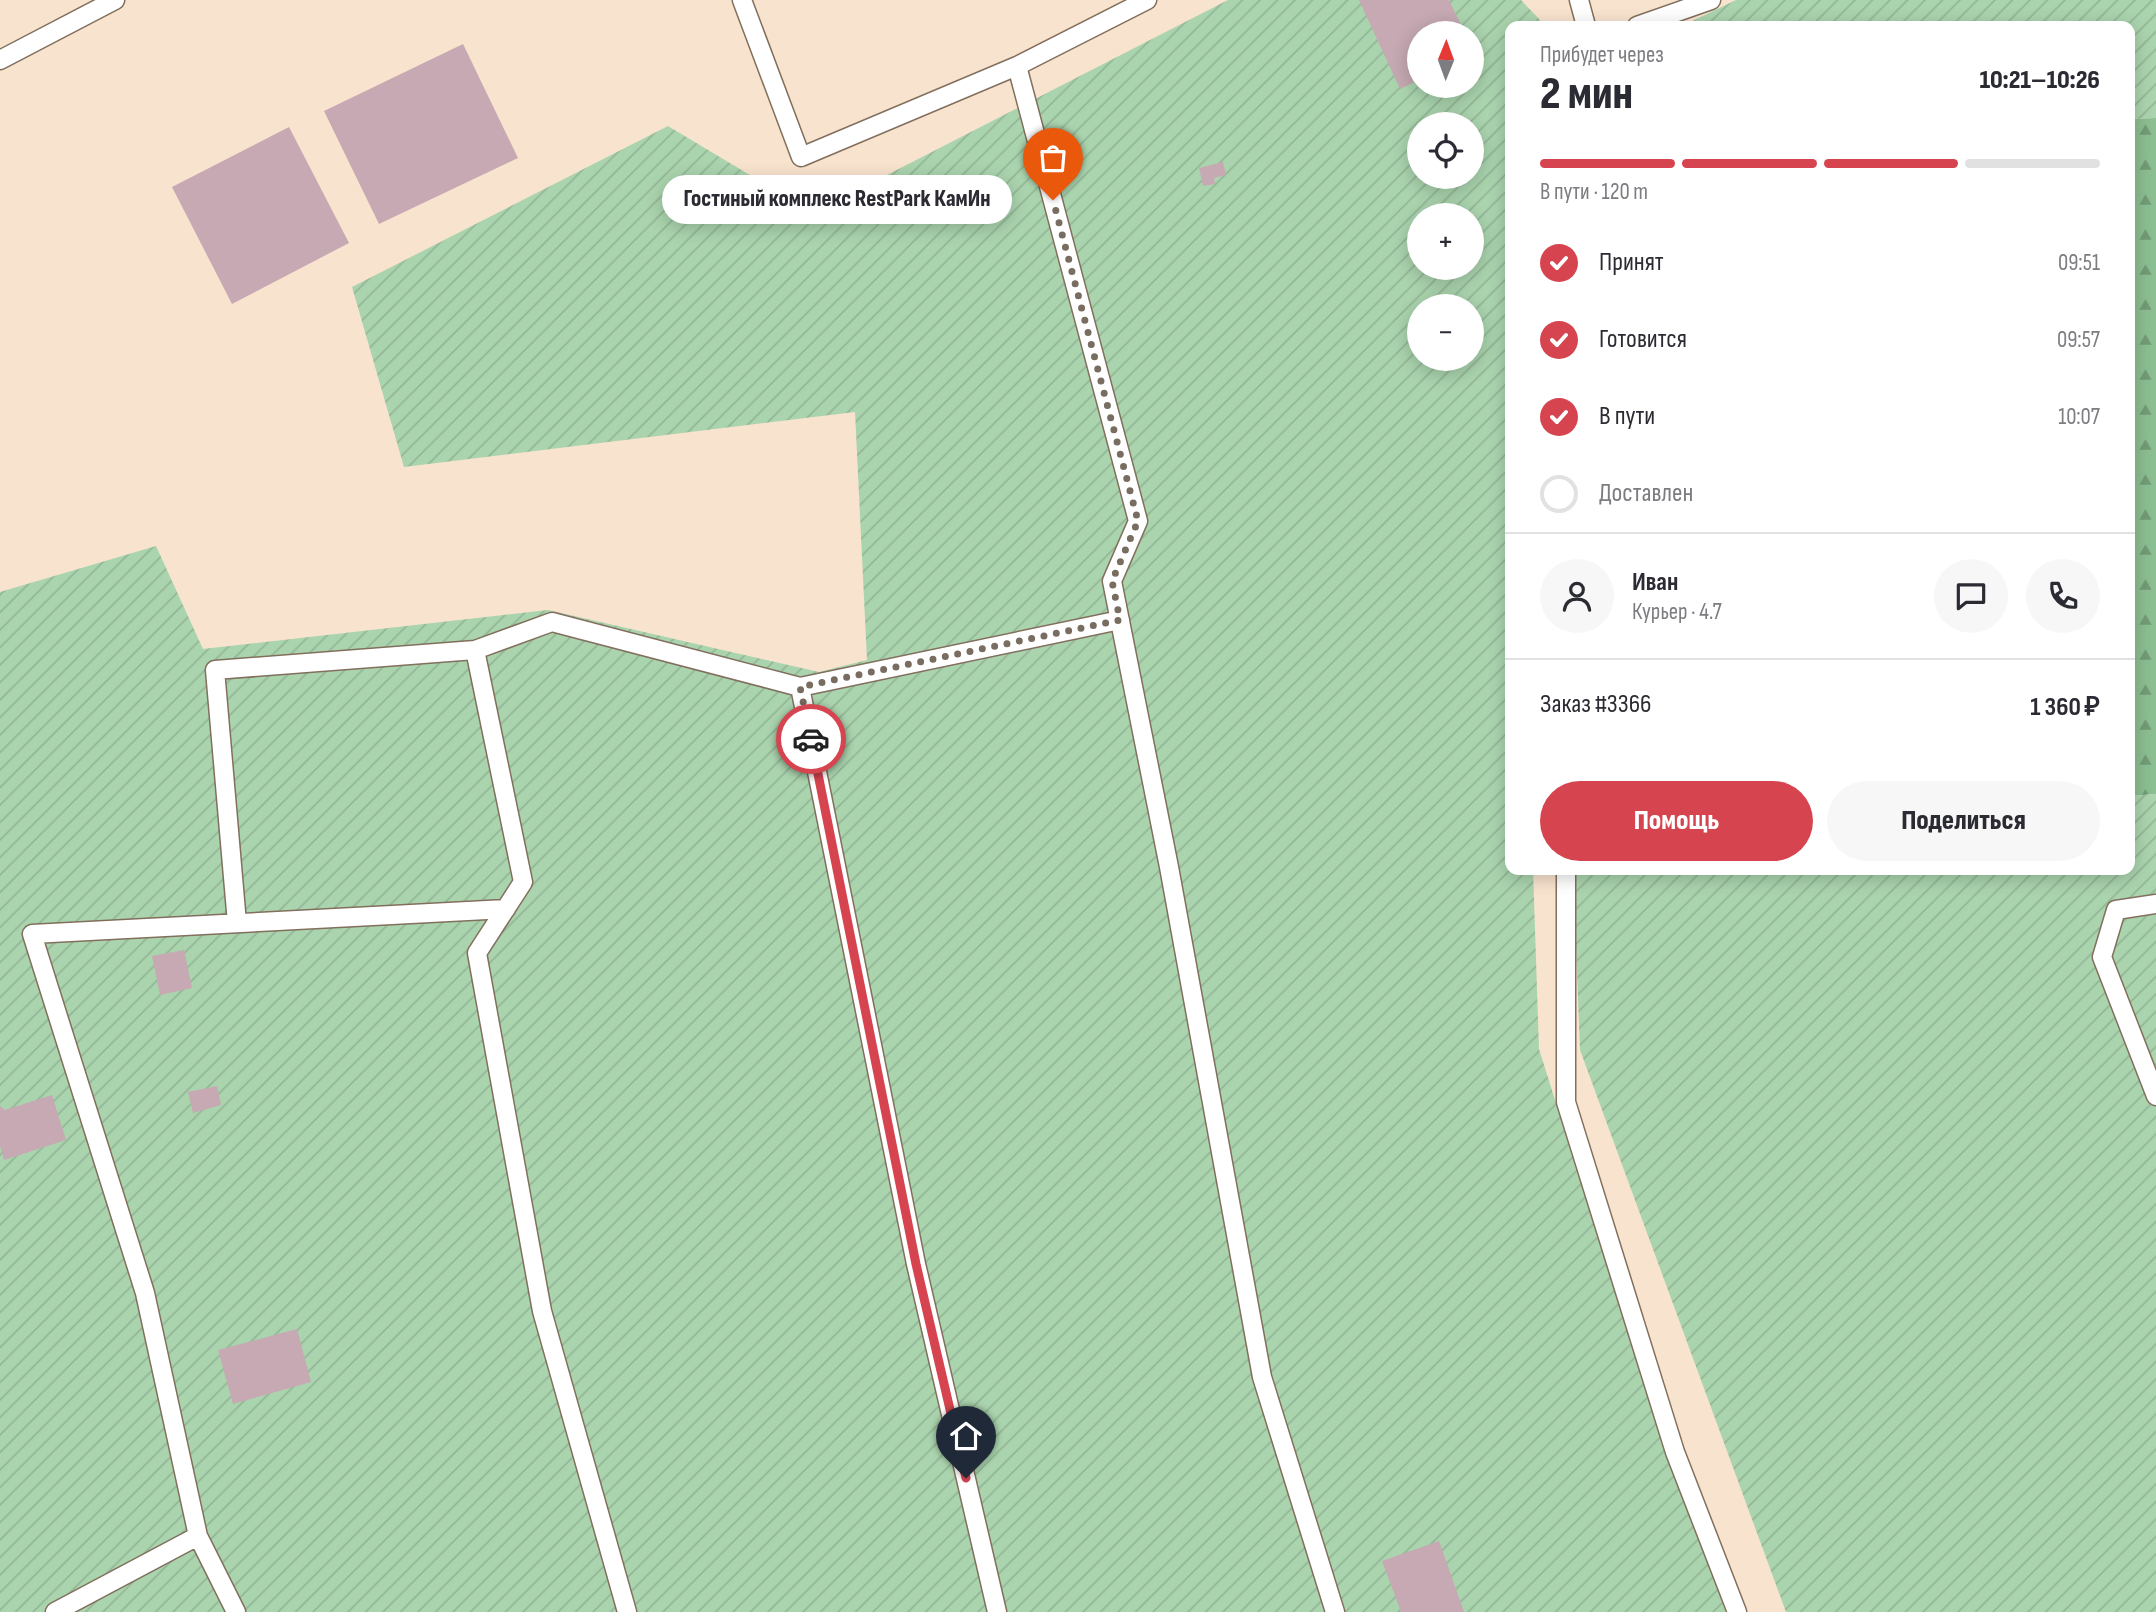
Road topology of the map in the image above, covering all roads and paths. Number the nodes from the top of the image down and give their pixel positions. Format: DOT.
graph roads {
  1 [pos="115,0"];
  2 [pos="742,0"];
  3 [pos="1147,0"];
  4 [pos="1579,0"];
  5 [pos="1712,0"];
  6 [pos="1585,21"];
  7 [pos="1651,21"];
  8 [pos="0,60"];
  9 [pos="1017,66"];
  10 [pos="1120,620"];
  11 [pos="475,650"];
  12 [pos="800,687"];
  13 [pos="1566,875"];
  14 [pos="2156,904"];
  15 [pos="506,909"];
  16 [pos="237,923"];
  17 [pos="2156,1096"];
  18 [pos="198,1536"];
  19 [pos="55,1612"];
  20 [pos="236,1612"];
  21 [pos="626,1612"];
  22 [pos="997,1612"];
  23 [pos="1335,1612"];
  24 [pos="1737,1612"];
  1 -- 8 [label="lane"];
  2 -- 9 [label="lane"];
  3 -- 9 [label="lane"];
  4 -- 6 [label="lane"];
  5 -- 7 [label="lane"];
  9 -- 10 [label="lane"];
  10 -- 12 [label="lane"];
  10 -- 23 [label="lane"];
  11 -- 12 [label="lane"];
  11 -- 15 [label="lane"];
  11 -- 16 [label="lane"];
  12 -- 22 [label="lane"];
  13 -- 24 [label="lane"];
  14 -- 17 [label="lane"];
  15 -- 16 [label="lane"];
  15 -- 21 [label="lane"];
  16 -- 18 [label="lane"];
  18 -- 19 [label="lane"];
  18 -- 20 [label="lane"];
}
